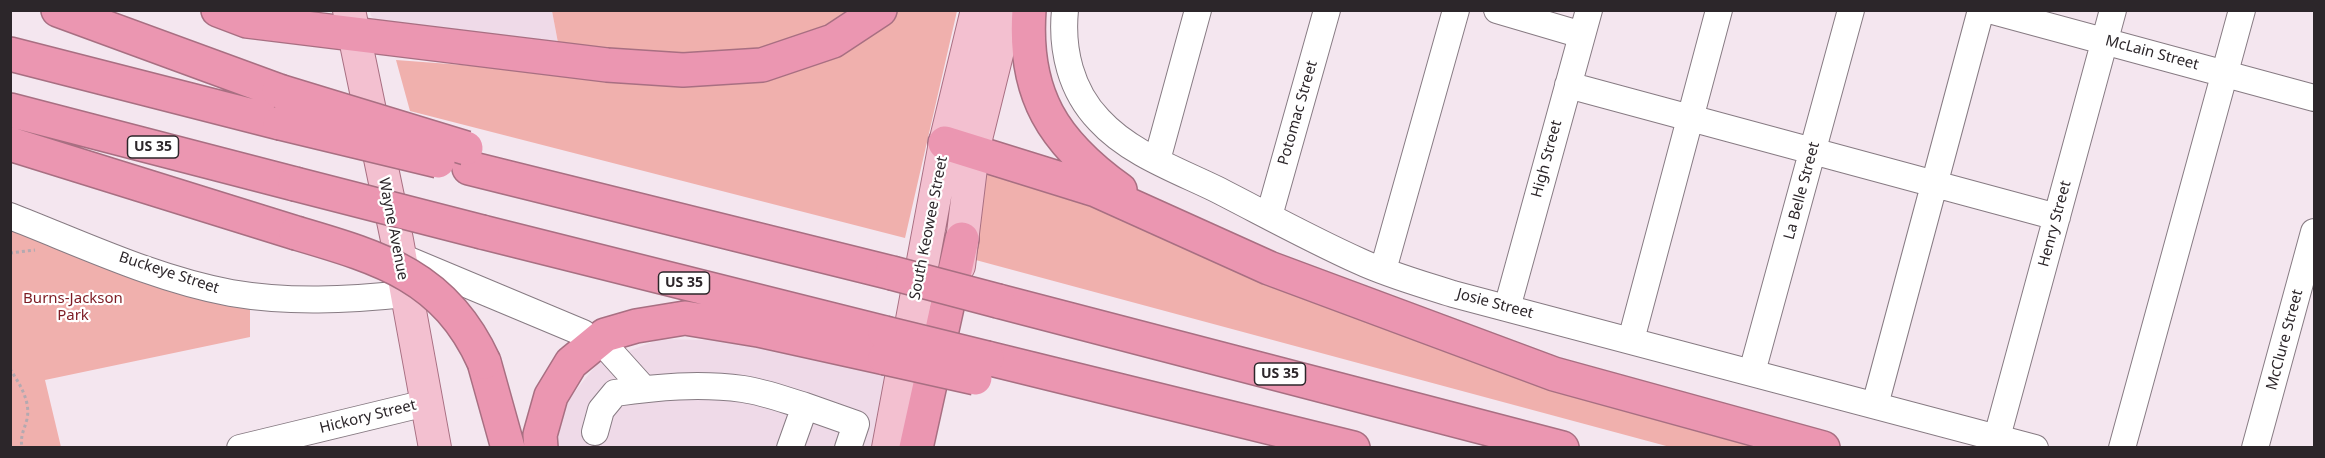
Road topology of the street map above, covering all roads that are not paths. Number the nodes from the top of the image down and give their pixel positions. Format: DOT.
graph roads {
  1 [pos="58,10"];
  2 [pos="218,10"];
  3 [pos="880,10"];
  4 [pos="977,10"];
  5 [pos="1008,10"];
  6 [pos="1029,10"];
  7 [pos="1065,10"];
  8 [pos="1198,10"];
  9 [pos="1327,10"];
  10 [pos="1456,10"];
  11 [pos="1497,10"];
  12 [pos="1719,10"];
  13 [pos="1851,10"];
  14 [pos="1981,10"];
  15 [pos="1989,10"];
  16 [pos="2113,10"];
  17 [pos="2241,10"];
  18 [pos="351,21"];
  19 [pos="1585,22"];
  20 [pos="2105,41"];
  21 [pos="10,54"];
  22 [pos="2224,73"];
  23 [pos="1568,85"];
  24 [pos="2314,98"];
  25 [pos="10,110"];
  26 [pos="1690,117"];
  27 [pos="10,144"];
  28 [pos="959,147"];
  29 [pos="1813,150"];
  30 [pos="467,158"];
  31 [pos="1157,160"];
  32 [pos="1935,183"];
  33 [pos="10,216"];
  34 [pos="1269,216"];
  35 [pos="2057,217"];
  36 [pos="1158,218"];
  37 [pos="2314,232"];
  38 [pos="962,238"];
  39 [pos="399,256"];
  40 [pos="1383,270"];
  41 [pos="405,294"];
  42 [pos="1507,308"];
  43 [pos="583,333"];
  44 [pos="1632,340"];
  45 [pos="885,346"];
  46 [pos="609,349"];
  47 [pos="1752,372"];
  48 [pos="644,389"];
  49 [pos="426,403"];
  50 [pos="1875,405"];
  51 [pos="805,406"];
  52 [pos="595,432"];
  53 [pos="852,436"];
  54 [pos="1997,437"];
  55 [pos="278,443"];
  56 [pos="898,443"];
  57 [pos="240,447"];
  58 [pos="435,447"];
  59 [pos="508,447"];
  60 [pos="541,447"];
  61 [pos="790,447"];
  62 [pos="932,447"];
  63 [pos="1353,447"];
  64 [pos="1562,447"];
  65 [pos="1823,447"];
  66 [pos="2035,447"];
  67 [pos="2122,447"];
  68 [pos="2255,447"];
  1 -- 30 [label="highway, bridge"];
  2 -- 18 [label="highway"];
  3 -- 18 [label="highway"];
  4 -- 28 [label="main road, South Keowee Street"];
  5 -- 28 [label="main road, South Keowee Street"];
  6 -- 36 [label="highway"];
  7 -- 31 [label="street, Josie Street"];
  8 -- 31 [label="street"];
  9 -- 34 [label="street, Potomac Street"];
  10 -- 40 [label="street"];
  11 -- 19 [label="street"];
  12 -- 26 [label="street"];
  13 -- 29 [label="street, La Belle Street"];
  14 -- 32 [label="street"];
  15 -- 20 [label="street, McLain Street"];
  16 -- 20 [label="street, Henry Street"];
  17 -- 22 [label="street"];
  18 -- 39 [label="main road, Wayne Avenue"];
  19 -- 23 [label="street, High Street"];
  20 -- 22 [label="street, McLain Street"];
  20 -- 35 [label="street, Henry Street"];
  21 -- 30 [label="highway, bridge"];
  22 -- 24 [label="street, McLain Street"];
  22 -- 67 [label="street"];
  23 -- 26 [label="street"];
  23 -- 42 [label="street, High Street"];
  25 -- 45 [label="highway, US 35, bridge"];
  26 -- 29 [label="street"];
  26 -- 44 [label="street"];
  27 -- 59 [label="highway, bridge"];
  28 -- 36 [label="highway"];
  28 -- 38 [label="main road, South Keowee Street"];
  28 -- 56 [label="main road, South Keowee Street"];
  29 -- 32 [label="street"];
  29 -- 47 [label="street, La Belle Street"];
  30 -- 64 [label="highway, US 35, bridge"];
  31 -- 34 [label="street, Josie Street"];
  32 -- 35 [label="street"];
  32 -- 50 [label="street"];
  33 -- 41 [label="street, Buckeye Street"];
  34 -- 40 [label="street, Josie Street"];
  35 -- 54 [label="street, Henry Street"];
  36 -- 65 [label="highway"];
  37 -- 68 [label="street, McClure Street"];
  38 -- 56 [label="highway"];
  38 -- 62 [label="main road, South Keowee Street"];
  39 -- 41 [label="main road, Wayne Avenue"];
  39 -- 43 [label="street"];
  40 -- 42 [label="street, Josie Street"];
  41 -- 49 [label="main road, Wayne Avenue"];
  42 -- 44 [label="street, Josie Street"];
  44 -- 47 [label="street, Josie Street"];
  45 -- 60 [label="highway"];
  45 -- 63 [label="highway, US 35, bridge"];
  46 -- 48 [label="street"];
  47 -- 50 [label="street, Josie Street"];
  48 -- 51 [label="street"];
  48 -- 52 [label="street"];
  49 -- 55 [label="street, Hickory Street"];
  49 -- 58 [label="main road, Wayne Avenue"];
  50 -- 54 [label="street, Josie Street"];
  51 -- 53 [label="street"];
  51 -- 61 [label="street"];
  53 -- 56 [label="street"];
  54 -- 66 [label="street, Josie Street"];
  55 -- 57 [label="street, Hickory Street"];
}
